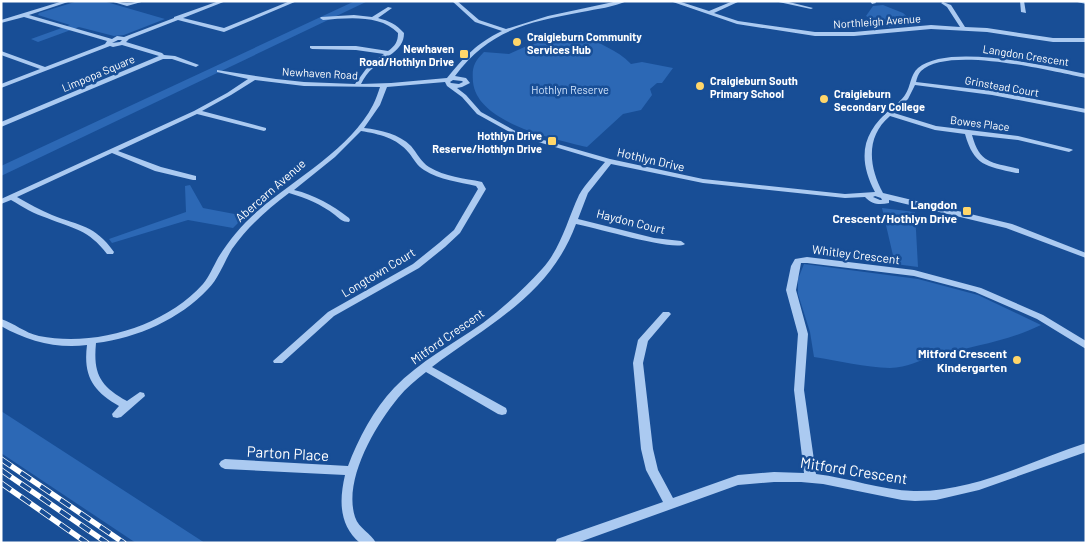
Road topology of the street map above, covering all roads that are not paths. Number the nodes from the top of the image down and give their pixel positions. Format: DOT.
graph roads {
  1 [pos="69,1"];
  2 [pos="112,1"];
  3 [pos="143,1"];
  4 [pos="224,1"];
  5 [pos="295,1"];
  6 [pos="454,1"];
  7 [pos="625,1"];
  8 [pos="672,1"];
  9 [pos="738,1"];
  10 [pos="776,1"];
  11 [pos="1022,1"];
  12 [pos="1075,1"];
  13 [pos="215,3"];
  14 [pos="943,3"];
  15 [pos="1085,3"];
  16 [pos="390,8"];
  17 [pos="811,8"];
  18 [pos="1024,12"];
  19 [pos="710,14"];
  20 [pos="24,15"];
  21 [pos="176,18"];
  22 [pos="323,18"];
  23 [pos="373,19"];
  24 [pos="1,22"];
  25 [pos="963,28"];
  26 [pos="504,32"];
  27 [pos="1086,40"];
  28 [pos="123,41"];
  29 [pos="110,42"];
  30 [pos="312,47"];
  31 [pos="2,53"];
  32 [pos="389,53"];
  33 [pos="162,57"];
  34 [pos="196,65"];
  35 [pos="461,67"];
  36 [pos="46,69"];
  37 [pos="219,71"];
  38 [pos="1086,76"];
  39 [pos="253,78"];
  40 [pos="462,78"];
  41 [pos="450,83"];
  42 [pos="914,83"];
  43 [pos="464,85"];
  44 [pos="1,86"];
  45 [pos="357,86"];
  46 [pos="384,86"];
  47 [pos="464,96"];
  48 [pos="1086,111"];
  49 [pos="196,112"];
  50 [pos="889,113"];
  51 [pos="1,125"];
  52 [pos="264,129"];
  53 [pos="360,129"];
  54 [pos="968,132"];
  55 [pos="1069,150"];
  56 [pos="112,151"];
  57 [pos="609,161"];
  58 [pos="1016,171"];
  59 [pos="193,178"];
  60 [pos="287,190"];
  61 [pos="877,196"];
  62 [pos="11,198"];
  63 [pos="1,202"];
  64 [pos="346,220"];
  65 [pos="574,221"];
  66 [pos="681,244"];
  67 [pos="110,252"];
  68 [pos="1086,256"];
  69 [pos="666,314"];
  70 [pos="1,322"];
  71 [pos="92,340"];
  72 [pos="1086,346"];
  73 [pos="278,360"];
  74 [pos="425,367"];
  75 [pos="140,396"];
  76 [pos="127,406"];
  77 [pos="502,411"];
  78 [pos="117,414"];
  79 [pos="1086,447"];
  80 [pos="225,464"];
  81 [pos="350,471"];
  82 [pos="811,478"];
  83 [pos="670,504"];
  84 [pos="370,543"];
  85 [pos="561,543"];
  1 -- 20 [label="street"];
  2 -- 3 [label="street"];
  4 -- 13 [label="street"];
  5 -- 21 [label="street"];
  6 -- 26 [label="street"];
  7 -- 26 [label="street"];
  8 -- 19 [label="street, Northleigh Avenue"];
  9 -- 19 [label="street"];
  10 -- 17 [label="street"];
  11 -- 18 [label="street"];
  12 -- 15 [label="street"];
  13 -- 21 [label="street"];
  14 -- 25 [label="street"];
  16 -- 23 [label="street"];
  19 -- 25 [label="street, Northleigh Avenue"];
  20 -- 24 [label="street"];
  20 -- 29 [label="street"];
  21 -- 28 [label="street"];
  22 -- 23 [label="street"];
  23 -- 32 [label="street"];
  25 -- 27 [label="street, Northleigh Avenue"];
  26 -- 35 [label="street"];
  28 -- 29 [label="street"];
  28 -- 33 [label="street, Limpopa Square"];
  29 -- 36 [label="street, Limpopa Square"];
  30 -- 32 [label="street"];
  31 -- 36 [label="street"];
  32 -- 45 [label="street"];
  33 -- 34 [label="street"];
  33 -- 51 [label="street, Limpopa Square"];
  35 -- 40 [label="street"];
  35 -- 41 [label="street"];
  36 -- 44 [label="street, Limpopa Square"];
  37 -- 39 [label="street, Newhaven Road"];
  38 -- 42 [label="street, Langdon Crescent"];
  39 -- 45 [label="street, Newhaven Road"];
  39 -- 49 [label="street"];
  40 -- 41 [label="street"];
  40 -- 43 [label="street"];
  41 -- 43 [label="street"];
  41 -- 46 [label="street, Newhaven Road"];
  41 -- 47 [label="street, Hothlyn Drive"];
  42 -- 48 [label="street, Grinstead Court"];
  42 -- 50 [label="street, Langdon Crescent"];
  43 -- 47 [label="street"];
  45 -- 46 [label="street, Newhaven Road"];
  46 -- 53 [label="street, Abercarn Avenue"];
  47 -- 57 [label="street, Hothlyn Drive"];
  49 -- 52 [label="street"];
  49 -- 56 [label="street"];
  50 -- 54 [label="street, Bowes Place"];
  50 -- 61 [label="street, Langdon Crescent"];
  53 -- 60 [label="street, Abercarn Avenue"];
  53 -- 73 [label="street, Longtown Court"];
  54 -- 55 [label="street, Bowes Place"];
  54 -- 58 [label="street"];
  56 -- 59 [label="street"];
  56 -- 62 [label="street"];
  57 -- 61 [label="street, Hothlyn Drive"];
  57 -- 65 [label="street, Mitford Crescent"];
  60 -- 64 [label="street"];
  60 -- 71 [label="street, Abercarn Avenue"];
  61 -- 68 [label="street, Hothlyn Drive"];
  62 -- 63 [label="street"];
  62 -- 67 [label="street"];
  65 -- 66 [label="street, Haydon Court"];
  65 -- 74 [label="street, Mitford Crescent"];
  69 -- 83 [label="street"];
  70 -- 71 [label="street, Abercarn Avenue"];
  71 -- 76 [label="street"];
  72 -- 82 [label="street, Whitley Crescent"];
  74 -- 77 [label="street"];
  74 -- 81 [label="street, Mitford Crescent"];
  75 -- 76 [label="street"];
  76 -- 78 [label="street"];
  79 -- 82 [label="street, Mitford Crescent"];
  80 -- 81 [label="street, Parton Place"];
  81 -- 84 [label="street, Mitford Crescent"];
  82 -- 83 [label="street, Mitford Crescent"];
  83 -- 85 [label="street, Mitford Crescent"];
}
